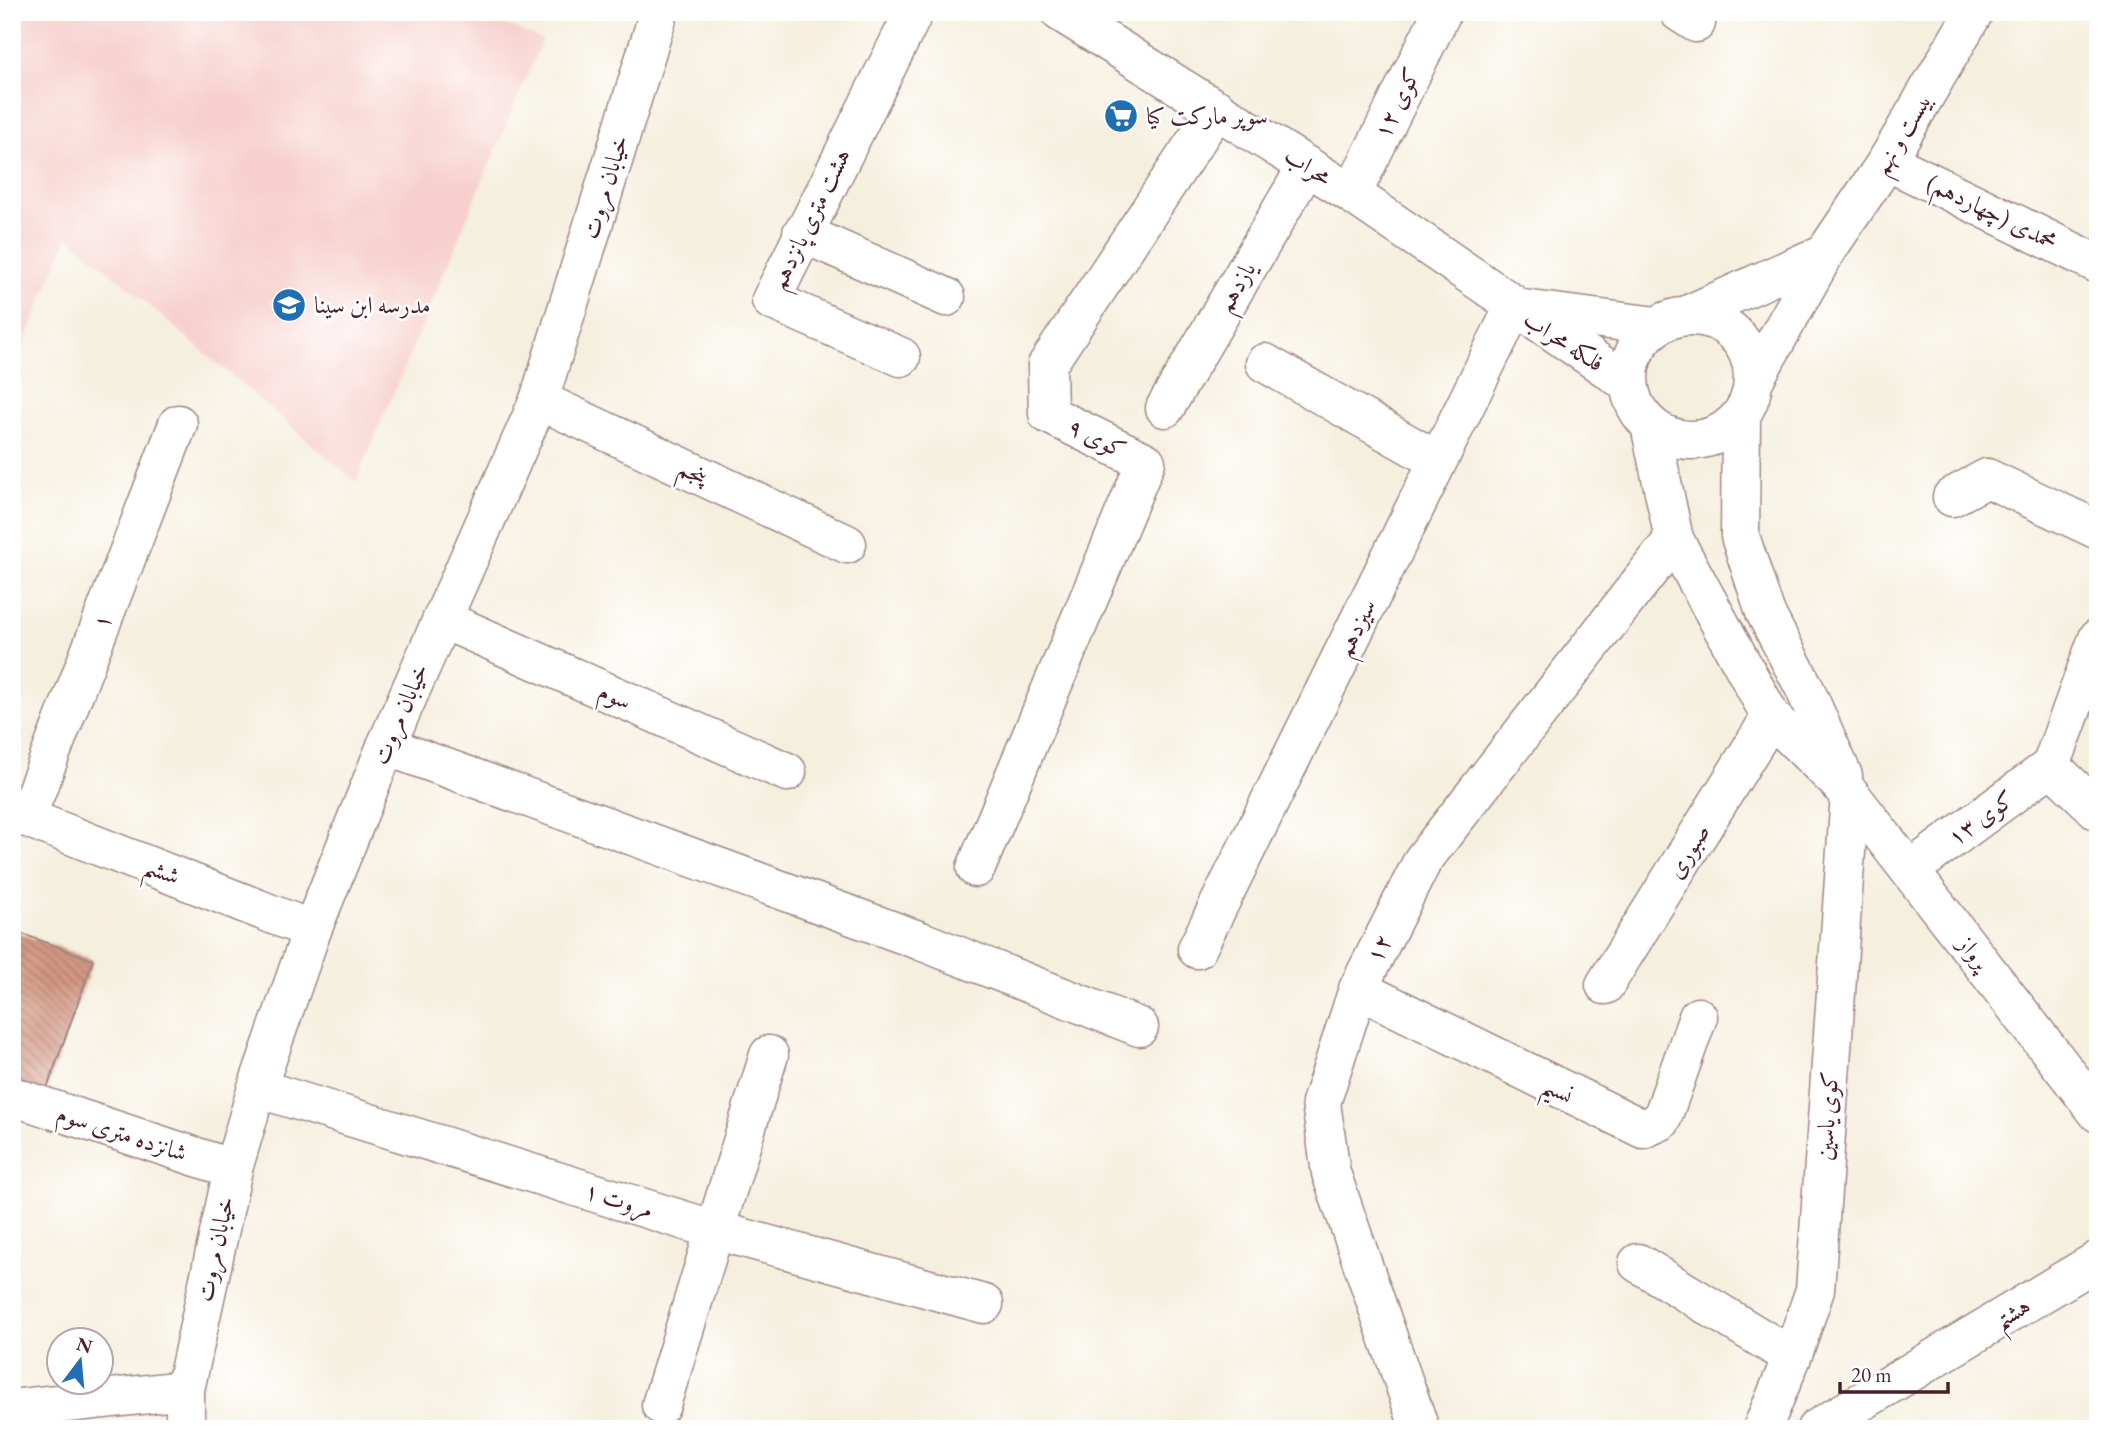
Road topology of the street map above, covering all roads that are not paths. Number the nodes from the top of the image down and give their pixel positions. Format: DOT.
graph roads {
  1 [pos="659,12"];
  2 [pos="914,12"];
  3 [pos="1060,12"];
  4 [pos="1442,12"];
  5 [pos="1974,12"];
  6 [pos="1217,109"];
  7 [pos="1887,161"];
  8 [pos="1307,166"];
  9 [pos="1352,194"];
  10 [pos="802,233"];
  11 [pos="1825,254"];
  12 [pos="2098,264"];
  13 [pos="946,297"];
  14 [pos="1514,307"];
  15 [pos="1671,321"];
  16 [pos="901,357"];
  17 [pos="1265,363"];
  18 [pos="1628,383"];
  19 [pos="1747,399"];
  20 [pos="540,400"];
  21 [pos="1165,408"];
  22 [pos="178,424"];
  23 [pos="1650,425"];
  24 [pos="1438,461"];
  25 [pos="1952,497"];
  26 [pos="2098,530"];
  27 [pos="1674,539"];
  28 [pos="846,544"];
  29 [pos="442,619"];
  30 [pos="2098,639"];
  31 [pos="1771,717"];
  32 [pos="386,746"];
  33 [pos="2051,766"];
  34 [pos="787,772"];
  35 [pos="1850,794"];
  36 [pos="2098,811"];
  37 [pos="19,815"];
  38 [pos="976,868"];
  39 [pos="1910,870"];
  40 [pos="312,930"];
  41 [pos="1197,949"];
  42 [pos="1605,985"];
  43 [pos="1358,989"];
  44 [pos="1698,1017"];
  45 [pos="1139,1027"];
  46 [pos="769,1055"];
  47 [pos="257,1088"];
  48 [pos="12,1096"];
  49 [pos="2098,1113"];
  50 [pos="233,1169"];
  51 [pos="715,1230"];
  52 [pos="2098,1260"];
  53 [pos="1638,1263"];
  54 [pos="984,1304"];
  55 [pos="1792,1357"];
  56 [pos="185,1390"];
  57 [pos="661,1405"];
  58 [pos="12,1409"];
  59 [pos="185,1429"];
  60 [pos="1420,1429"];
  61 [pos="1762,1429"];
  62 [pos="1816,1429"];
  1 -- 20 [label="street, خیابان مروت"];
  2 -- 10 [label="street, هشت متری پانزدهم"];
  3 -- 6 [label="street, محراب"];
  4 -- 9 [label="street, کوی ۱۲"];
  5 -- 7 [label="street, بیست و نهم"];
  6 -- 8 [label="street, محراب"];
  6 -- 38 [label="street, کوی ۹"];
  7 -- 11 [label="street, بیست و نهم"];
  7 -- 12 [label="street, محمدی (چهاردهم)"];
  8 -- 9 [label="street, محراب"];
  8 -- 21 [label="street, یازدهم"];
  9 -- 14 [label="street, محراب"];
  10 -- 13 [label="street"];
  10 -- 16 [label="street, هشت متری پانزدهم"];
  11 -- 15 [label="street"];
  11 -- 19 [label="street"];
  14 -- 15 [label="street, فلکه محراب"];
  14 -- 18 [label="street, فلکه محراب"];
  14 -- 24 [label="street, سیزدهم"];
  15 -- 18 [label="street, فلکه محراب"];
  15 -- 19 [label="street, فلکه محراب"];
  17 -- 24 [label="street"];
  18 -- 23 [label="street, فلکه محراب"];
  19 -- 23 [label="street"];
  19 -- 35 [label="street"];
  20 -- 28 [label="street, پنجم"];
  20 -- 29 [label="street, خیابان مروت"];
  22 -- 37 [label="street, ۱"];
  23 -- 27 [label="street, فلکه محراب"];
  24 -- 41 [label="street, سیزدهم"];
  25 -- 26 [label="street"];
  27 -- 31 [label="street, فلکه محراب"];
  27 -- 43 [label="street, ۱۲"];
  29 -- 32 [label="street, خیابان مروت"];
  29 -- 34 [label="street, سوم"];
  30 -- 33 [label="street"];
  31 -- 35 [label="street, فلکه محراب"];
  31 -- 42 [label="street, صبوری"];
  32 -- 40 [label="street, خیابان مروت"];
  32 -- 45 [label="street"];
  33 -- 36 [label="street"];
  33 -- 39 [label="street, کوی ۱۳"];
  35 -- 39 [label="street, پرواز"];
  35 -- 55 [label="street, کوی یاسین"];
  37 -- 40 [label="street, ششم"];
  39 -- 49 [label="street, پرواز"];
  40 -- 47 [label="street, خیابان مروت"];
  43 -- 44 [label="street, نسیم"];
  43 -- 60 [label="street, ۱۲"];
  46 -- 51 [label="street"];
  47 -- 50 [label="street, خیابان مروت"];
  47 -- 51 [label="street, مروت ۱"];
  48 -- 50 [label="street, شانزده متری سوم"];
  50 -- 56 [label="street, خیابان مروت"];
  51 -- 54 [label="street, مروت ۱"];
  51 -- 57 [label="street"];
  52 -- 62 [label="street, هشتم"];
  53 -- 55 [label="street"];
  55 -- 61 [label="street, کوی یاسین"];
  56 -- 58 [label="street"];
  56 -- 59 [label="street, خیابان مروت"];
}
